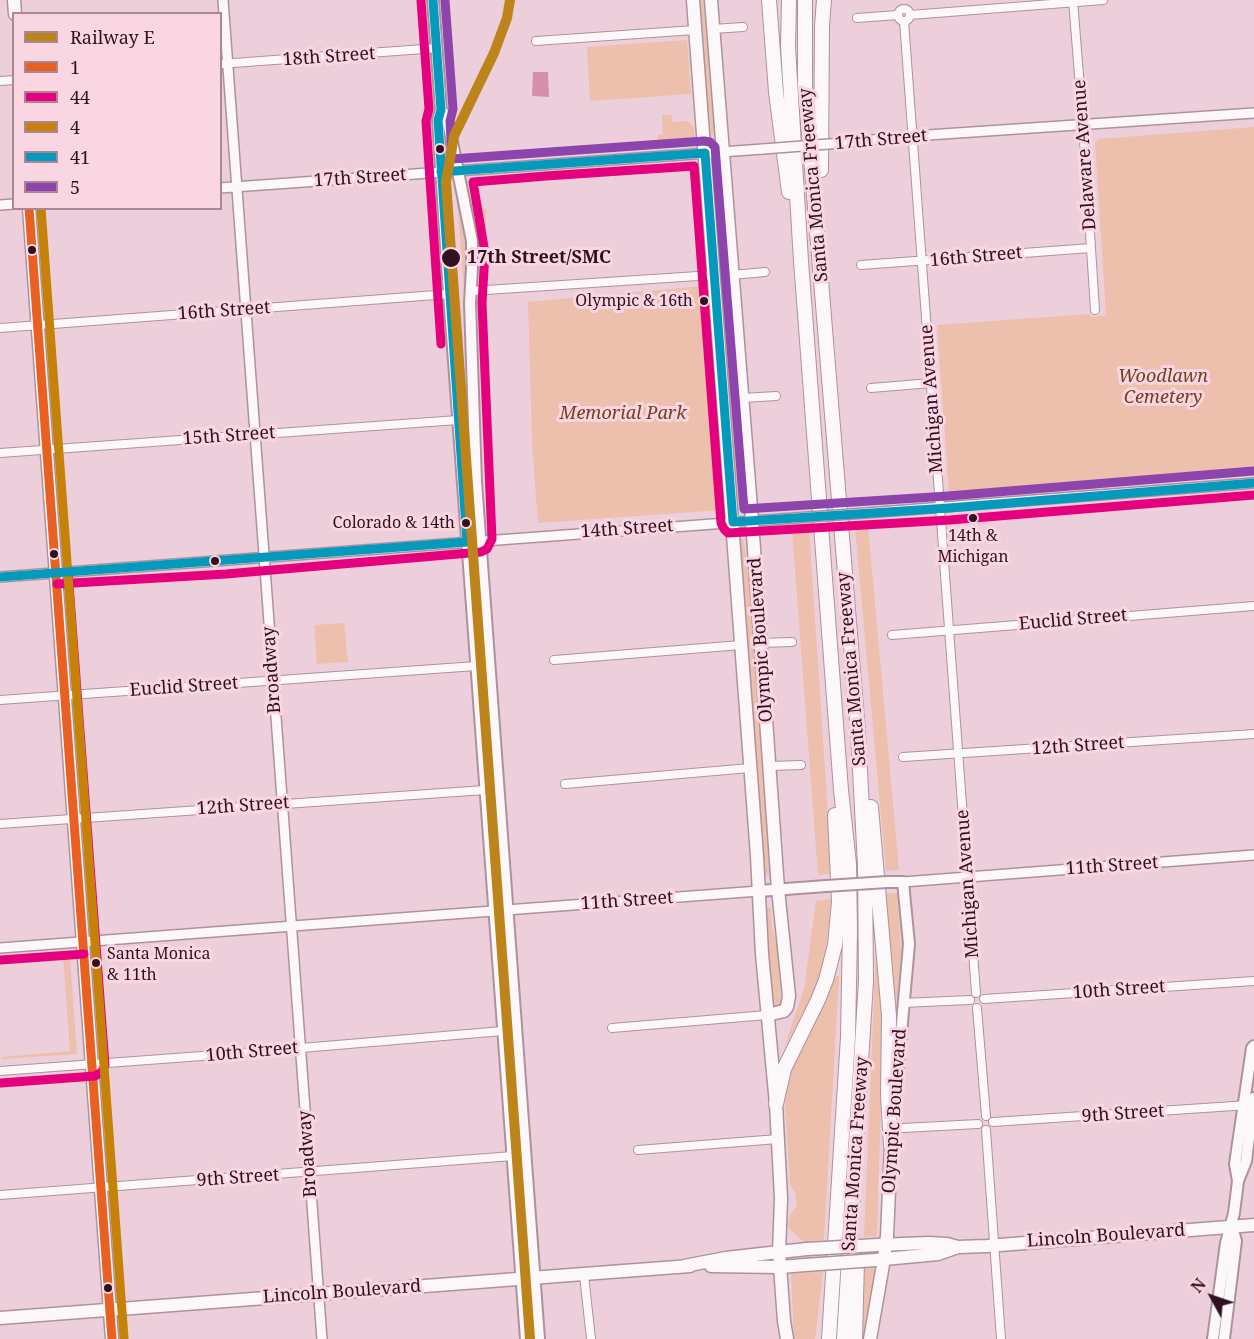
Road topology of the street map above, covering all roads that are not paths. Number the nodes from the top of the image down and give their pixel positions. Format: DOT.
graph roads {
  1 [pos="223,0"];
  2 [pos="433,0"];
  3 [pos="693,0"];
  4 [pos="711,0"];
  5 [pos="769,0"];
  6 [pos="789,0"];
  7 [pos="805,0"];
  8 [pos="824,0"];
  9 [pos="1103,0"];
  10 [pos="1073,1"];
  11 [pos="904,12"];
  12 [pos="857,18"];
  13 [pos="743,27"];
  14 [pos="713,29"];
  15 [pos="695,30"];
  16 [pos="536,41"];
  17 [pos="437,48"];
  18 [pos="224,64"];
  19 [pos="441,110"];
  20 [pos="1254,112"];
  21 [pos="1083,125"];
  22 [pos="913,136"];
  23 [pos="723,151"];
  24 [pos="705,153"];
  25 [pos="458,171"];
  26 [pos="441,172"];
  27 [pos="237,187"];
  28 [pos="222,188"];
  29 [pos="29,210"];
  30 [pos="1091,248"];
  31 [pos="801,261"];
  32 [pos="922,261"];
  33 [pos="861,266"];
  34 [pos="765,272"];
  35 [pos="713,275"];
  36 [pos="732,275"];
  37 [pos="821,280"];
  38 [pos="471,291"];
  39 [pos="449,294"];
  40 [pos="1095,310"];
  41 [pos="246,311"];
  42 [pos="38,326"];
  43 [pos="0,328"];
  44 [pos="931,383"];
  45 [pos="870,388"];
  46 [pos="776,396"];
  47 [pos="743,398"];
  48 [pos="458,420"];
  49 [pos="255,434"];
  50 [pos="47,449"];
  51 [pos="0,453"];
  52 [pos="1254,483"];
  53 [pos="940,508"];
  54 [pos="752,521"];
  55 [pos="733,522"];
  56 [pos="480,540"];
  57 [pos="468,542"];
  58 [pos="265,558"];
  59 [pos="56,572"];
  60 [pos="0,578"];
  61 [pos="1254,606"];
  62 [pos="949,630"];
  63 [pos="892,634"];
  64 [pos="792,642"];
  65 [pos="760,644"];
  66 [pos="741,645"];
  67 [pos="554,660"];
  68 [pos="476,666"];
  69 [pos="273,681"];
  70 [pos="65,696"];
  71 [pos="0,700"];
  72 [pos="858,732"];
  73 [pos="1254,734"];
  74 [pos="958,754"];
  75 [pos="903,757"];
  76 [pos="801,765"];
  77 [pos="770,766"];
  78 [pos="750,768"];
  79 [pos="565,784"];
  80 [pos="485,790"];
  81 [pos="841,790"];
  82 [pos="282,803"];
  83 [pos="75,819"];
  84 [pos="0,824"];
  85 [pos="1254,855"];
  86 [pos="968,876"];
  87 [pos="903,882"];
  88 [pos="778,890"];
  89 [pos="759,891"];
  90 [pos="507,909"];
  91 [pos="494,910"];
  92 [pos="290,925"];
  93 [pos="83,942"];
  94 [pos="0,948"];
  95 [pos="1254,981"];
  96 [pos="976,993"];
  97 [pos="984,999"];
  98 [pos="970,1000"];
  99 [pos="903,1003"];
  100 [pos="977,1008"];
  101 [pos="767,1015"];
  102 [pos="612,1028"];
  103 [pos="503,1031"];
  104 [pos="1254,1046"];
  105 [pos="300,1048"];
  106 [pos="93,1064"];
  107 [pos="0,1071"];
  108 [pos="1250,1103"];
  109 [pos="776,1104"];
  110 [pos="986,1116"];
  111 [pos="993,1122"];
  112 [pos="978,1124"];
  113 [pos="903,1128"];
  114 [pos="986,1130"];
  115 [pos="778,1139"];
  116 [pos="891,1146"];
  117 [pos="638,1150"];
  118 [pos="857,1150"];
  119 [pos="513,1156"];
  120 [pos="310,1173"];
  121 [pos="100,1188"];
  122 [pos="0,1195"];
  123 [pos="1254,1225"];
  124 [pos="1232,1226"];
  125 [pos="882,1244"];
  126 [pos="995,1245"];
  127 [pos="958,1247"];
  128 [pos="779,1252"];
  129 [pos="880,1260"];
  130 [pos="684,1266"];
  131 [pos="780,1267"];
  132 [pos="584,1275"];
  133 [pos="527,1278"];
  134 [pos="319,1294"];
  135 [pos="110,1310"];
  136 [pos="0,1318"];
  137 [pos="829,1337"];
  138 [pos="112,1339"];
  139 [pos="322,1339"];
  140 [pos="526,1339"];
  141 [pos="539,1339"];
  142 [pos="591,1339"];
  143 [pos="785,1339"];
  144 [pos="844,1339"];
  145 [pos="855,1339"];
  146 [pos="870,1339"];
  147 [pos="1001,1339"];
  148 [pos="1213,1339"];
  149 [pos="1224,1339"];
  1 -- 18 [label="street, Broadway"];
  2 -- 17 [label="main road"];
  3 -- 15 [label="main road, Olympic Boulevard"];
  4 -- 14 [label="main road, Olympic Boulevard"];
  5 -- 31 [label="highway"];
  6 -- 31 [label="highway, Santa Monica Freeway"];
  7 -- 37 [label="highway, Santa Monica Freeway"];
  8 -- 37 [label="highway"];
  9 -- 10 [label="street"];
  10 -- 11 [label="street"];
  10 -- 21 [label="street, Delaware Avenue"];
  11 -- 12 [label="street"];
  11 -- 22 [label="street, Michigan Avenue"];
  13 -- 14 [label="street"];
  14 -- 23 [label="main road, Olympic Boulevard"];
  15 -- 16 [label="street"];
  15 -- 24 [label="main road, Olympic Boulevard"];
  17 -- 18 [label="street, 18th Street"];
  17 -- 19 [label="main road"];
  18 -- 27 [label="street, Broadway"];
  19 -- 25 [label="main road"];
  19 -- 26 [label="main road"];
  20 -- 21 [label="street, 17th Street"];
  21 -- 22 [label="street, 17th Street"];
  21 -- 30 [label="street, Delaware Avenue"];
  22 -- 23 [label="street, 17th Street, bridge"];
  22 -- 32 [label="street, Michigan Avenue"];
  23 -- 24 [label="street, 17th Street"];
  23 -- 36 [label="main road, Olympic Boulevard"];
  24 -- 25 [label="street, 17th Street"];
  24 -- 35 [label="main road, Olympic Boulevard"];
  25 -- 26 [label="street, 17th Street"];
  25 -- 38 [label="main road"];
  26 -- 27 [label="street, 17th Street"];
  26 -- 39 [label="main road"];
  27 -- 28 [label="street, 17th Street"];
  27 -- 41 [label="street, Broadway"];
  29 -- 42 [label="main road"];
  30 -- 32 [label="street, 16th Street"];
  30 -- 40 [label="street, Delaware Avenue"];
  31 -- 81 [label="highway, Santa Monica Freeway"];
  32 -- 33 [label="street, 16th Street"];
  32 -- 44 [label="street, Michigan Avenue"];
  34 -- 36 [label="street"];
  35 -- 38 [label="street"];
  35 -- 55 [label="main road, Olympic Boulevard"];
  36 -- 47 [label="main road, Olympic Boulevard"];
  37 -- 72 [label="highway, Santa Monica Freeway"];
  38 -- 56 [label="main road"];
  39 -- 41 [label="street, 16th Street"];
  39 -- 48 [label="main road"];
  41 -- 42 [label="street, 16th Street"];
  41 -- 49 [label="street, Broadway"];
  42 -- 43 [label="street, 16th Street"];
  42 -- 50 [label="main road"];
  44 -- 45 [label="street"];
  44 -- 53 [label="street, Michigan Avenue"];
  46 -- 47 [label="street"];
  47 -- 54 [label="main road, Olympic Boulevard"];
  48 -- 49 [label="street, 15th Street"];
  48 -- 57 [label="main road"];
  49 -- 50 [label="street, 15th Street"];
  49 -- 58 [label="street, Broadway"];
  50 -- 51 [label="street, 15th Street"];
  50 -- 59 [label="main road"];
  52 -- 53 [label="street, 14th Street"];
  53 -- 54 [label="street, 14th Street, bridge"];
  53 -- 62 [label="street, Michigan Avenue"];
  54 -- 55 [label="street, 14th Street"];
  54 -- 65 [label="main road, Olympic Boulevard"];
  55 -- 56 [label="street, 14th Street"];
  55 -- 66 [label="main road, Olympic Boulevard"];
  56 -- 57 [label="street, 14th Street"];
  56 -- 90 [label="main road"];
  57 -- 58 [label="street, 14th Street"];
  57 -- 68 [label="main road"];
  58 -- 59 [label="street, 14th Street"];
  58 -- 69 [label="street, Broadway"];
  59 -- 60 [label="street, 14th Street"];
  59 -- 70 [label="main road"];
  61 -- 62 [label="street, Euclid Street"];
  62 -- 63 [label="street, Euclid Street"];
  62 -- 74 [label="street, Michigan Avenue"];
  64 -- 65 [label="street"];
  65 -- 77 [label="main road, Olympic Boulevard"];
  66 -- 67 [label="street"];
  66 -- 78 [label="main road, Olympic Boulevard"];
  68 -- 69 [label="street, Euclid Street"];
  68 -- 80 [label="main road"];
  69 -- 70 [label="street, Euclid Street"];
  69 -- 82 [label="street, Broadway"];
  70 -- 71 [label="street, Euclid Street"];
  70 -- 83 [label="main road"];
  72 -- 116 [label="highway"];
  72 -- 118 [label="highway, Santa Monica Freeway"];
  73 -- 74 [label="street, 12th Street"];
  74 -- 75 [label="street, 12th Street"];
  74 -- 86 [label="street, Michigan Avenue"];
  76 -- 77 [label="street"];
  77 -- 88 [label="main road, Olympic Boulevard"];
  78 -- 79 [label="street"];
  78 -- 89 [label="main road, Olympic Boulevard"];
  80 -- 82 [label="street, 12th Street"];
  80 -- 91 [label="main road"];
  81 -- 109 [label="highway"];
  81 -- 137 [label="highway, Santa Monica Freeway"];
  82 -- 83 [label="street, 12th Street"];
  82 -- 92 [label="street, Broadway"];
  83 -- 84 [label="street, 12th Street"];
  83 -- 93 [label="main road"];
  85 -- 86 [label="street, 11th Street"];
  86 -- 87 [label="street, 11th Street"];
  86 -- 96 [label="street, Michigan Avenue"];
  87 -- 88 [label="main road, 11th Street, bridge"];
  87 -- 99 [label="main road, Olympic Boulevard"];
  88 -- 89 [label="main road, 11th Street"];
  88 -- 101 [label="main road, Olympic Boulevard"];
  89 -- 90 [label="street, 11th Street"];
  89 -- 101 [label="main road, Olympic Boulevard"];
  90 -- 91 [label="street, 11th Street"];
  90 -- 133 [label="main road"];
  91 -- 92 [label="street, 11th Street"];
  91 -- 103 [label="main road"];
  92 -- 93 [label="street, 11th Street"];
  92 -- 105 [label="street, Broadway"];
  93 -- 94 [label="street, 11th Street"];
  93 -- 106 [label="main road"];
  95 -- 97 [label="street, 10th Street"];
  96 -- 97 [label="street"];
  96 -- 98 [label="street"];
  97 -- 100 [label="street"];
  98 -- 99 [label="street"];
  98 -- 100 [label="street"];
  99 -- 116 [label="main road, Olympic Boulevard"];
  100 -- 110 [label="street"];
  101 -- 102 [label="street"];
  101 -- 109 [label="main road, Olympic Boulevard"];
  103 -- 105 [label="street, 10th Street"];
  103 -- 119 [label="main road"];
  104 -- 108 [label="main road"];
  105 -- 106 [label="street, 10th Street"];
  105 -- 120 [label="street, Broadway"];
  106 -- 107 [label="street, 10th Street"];
  106 -- 121 [label="main road"];
  108 -- 111 [label="street, 9th Street"];
  108 -- 124 [label="main road"];
  109 -- 115 [label="main road, Olympic Boulevard"];
  110 -- 111 [label="street"];
  110 -- 112 [label="street"];
  111 -- 114 [label="street"];
  112 -- 113 [label="street"];
  112 -- 114 [label="street"];
  114 -- 126 [label="street"];
  115 -- 117 [label="street"];
  115 -- 128 [label="main road, Olympic Boulevard"];
  116 -- 125 [label="main road, Olympic Boulevard"];
  118 -- 144 [label="highway, Santa Monica Freeway"];
  118 -- 145 [label="highway"];
  119 -- 120 [label="street, 9th Street"];
  119 -- 133 [label="main road"];
  120 -- 121 [label="street, 9th Street"];
  120 -- 134 [label="street, Broadway"];
  121 -- 122 [label="street, 9th Street"];
  121 -- 135 [label="main road"];
  123 -- 124 [label="main road, Lincoln Boulevard"];
  124 -- 126 [label="main road, Lincoln Boulevard"];
  124 -- 148 [label="main road"];
  124 -- 149 [label="main road"];
  125 -- 127 [label="main road, Lincoln Boulevard"];
  125 -- 128 [label="main road, Lincoln Boulevard, bridge"];
  125 -- 129 [label="main road, Olympic Boulevard"];
  126 -- 127 [label="main road, Lincoln Boulevard"];
  126 -- 147 [label="street"];
  127 -- 129 [label="main road, Lincoln Boulevard"];
  128 -- 130 [label="main road, Lincoln Boulevard"];
  128 -- 131 [label="main road, Olympic Boulevard"];
  129 -- 131 [label="main road, Lincoln Boulevard, bridge"];
  129 -- 146 [label="main road, Olympic Boulevard"];
  130 -- 131 [label="main road, Lincoln Boulevard"];
  130 -- 132 [label="main road, Lincoln Boulevard"];
  131 -- 143 [label="main road, Olympic Boulevard"];
  132 -- 133 [label="main road, Lincoln Boulevard"];
  132 -- 142 [label="street"];
  133 -- 134 [label="main road, Lincoln Boulevard"];
  133 -- 140 [label="main road"];
  133 -- 141 [label="main road"];
  134 -- 135 [label="main road, Lincoln Boulevard"];
  134 -- 139 [label="street, Broadway"];
  135 -- 136 [label="main road, Lincoln Boulevard"];
  135 -- 138 [label="main road"];
}
